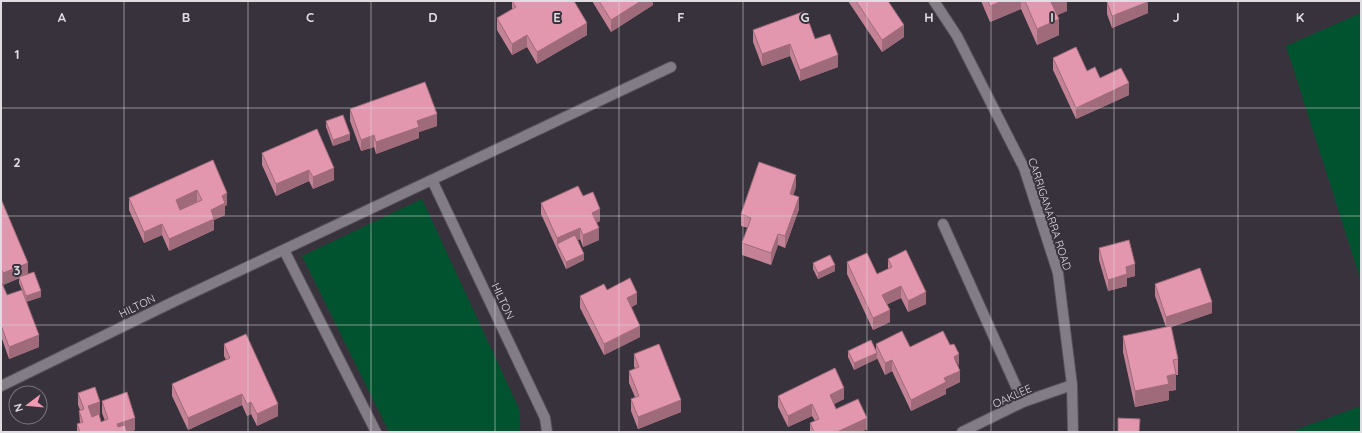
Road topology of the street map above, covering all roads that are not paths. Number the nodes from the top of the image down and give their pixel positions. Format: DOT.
graph roads {
  1 [pos="934,1"];
  2 [pos="671,67"];
  3 [pos="432,180"];
  4 [pos="943,224"];
  5 [pos="284,250"];
  6 [pos="1072,385"];
  7 [pos="1,386"];
  8 [pos="1023,402"];
  9 [pos="376,432"];
  10 [pos="547,432"];
  11 [pos="962,432"];
  12 [pos="1073,432"];
  1 -- 6 [label="street, CARRIGANARRA ROAD"];
  2 -- 3 [label="street, HILTON"];
  3 -- 5 [label="street, HILTON"];
  3 -- 10 [label="street, HILTON"];
  4 -- 8 [label="street"];
  5 -- 7 [label="street, HILTON"];
  5 -- 9 [label="street"];
  6 -- 8 [label="street, OAKLEE"];
  6 -- 12 [label="street, CARRIGANARRA ROAD"];
  8 -- 11 [label="street, OAKLEE"];
}
